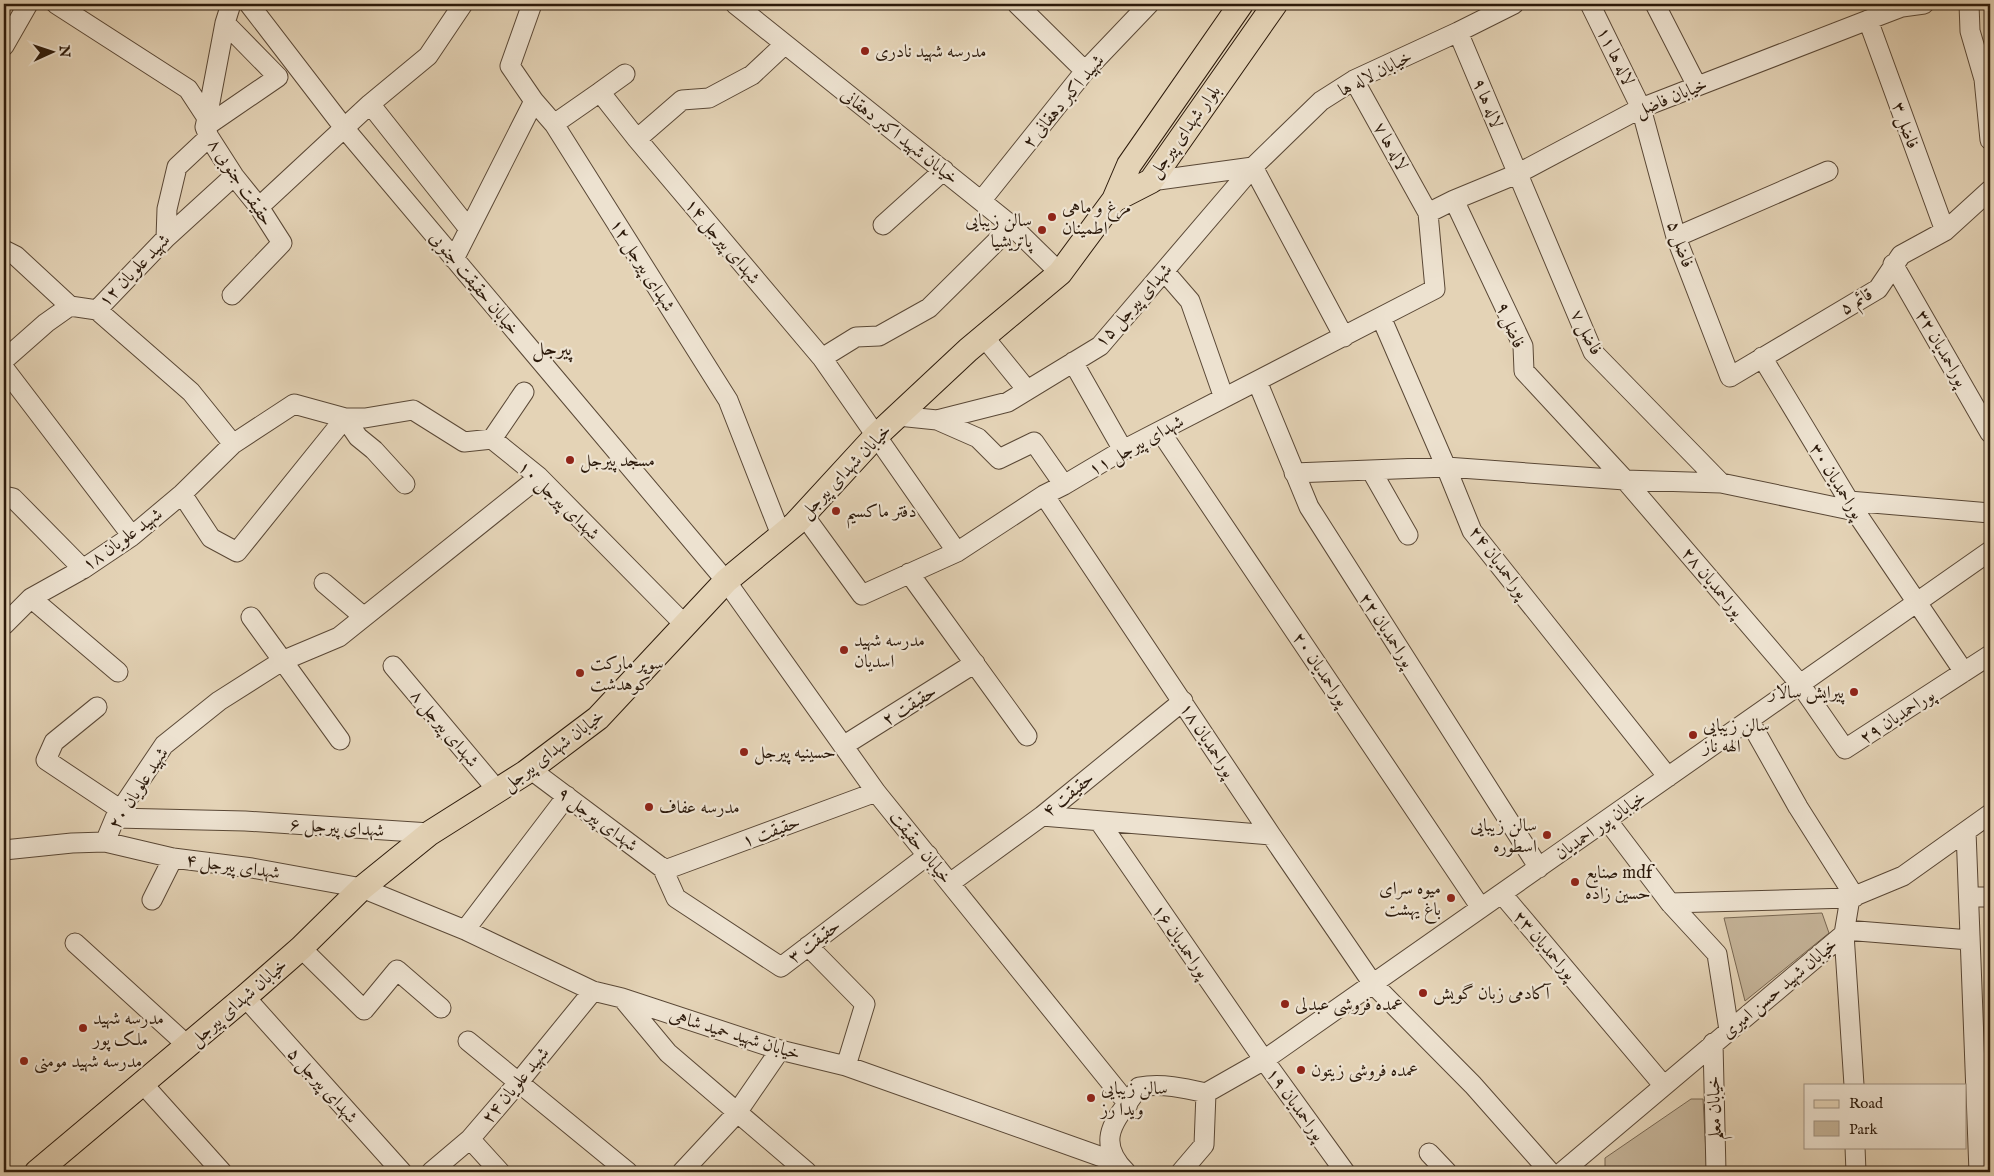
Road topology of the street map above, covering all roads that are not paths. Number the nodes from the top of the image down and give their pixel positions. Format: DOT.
graph roads {
  1 [pos="28,4"];
  2 [pos="56,4"];
  3 [pos="231,4"];
  4 [pos="249,4"];
  5 [pos="463,4"];
  6 [pos="532,4"];
  7 [pos="735,4"];
  8 [pos="1017,4"];
  9 [pos="1149,4"];
  10 [pos="1241,4"];
  11 [pos="1275,4"];
  12 [pos="1514,4"];
  13 [pos="1590,4"];
  14 [pos="1655,4"];
  15 [pos="1924,4"];
  16 [pos="1969,4"];
  17 [pos="1901,6"];
  18 [pos="1868,20"];
  19 [pos="225,23"];
  20 [pos="1458,32"];
  21 [pos="784,45"];
  22 [pos="4,46"];
  23 [pos="1085,71"];
  24 [pos="625,74"];
  25 [pos="1354,80"];
  26 [pos="1697,86"];
  27 [pos="600,92"];
  28 [pos="534,101"];
  29 [pos="370,104"];
  30 [pos="1641,108"];
  31 [pos="554,124"];
  32 [pos="207,127"];
  33 [pos="345,128"];
  34 [pos="637,139"];
  35 [pos="1990,140"];
  36 [pos="1253,167"];
  37 [pos="944,170"];
  38 [pos="1828,170"];
  39 [pos="1517,174"];
  40 [pos="234,176"];
  41 [pos="1151,181"];
  42 [pos="1990,190"];
  43 [pos="1114,200"];
  44 [pos="1454,200"];
  45 [pos="981,201"];
  46 [pos="259,207"];
  47 [pos="1428,213"];
  48 [pos="883,225"];
  49 [pos="1012,226"];
  50 [pos="469,230"];
  51 [pos="1945,231"];
  52 [pos="1676,237"];
  53 [pos="166,238"];
  54 [pos="4,250"];
  55 [pos="454,259"];
  56 [pos="1893,264"];
  57 [pos="1164,271"];
  58 [pos="1060,273"];
  59 [pos="232,295"];
  60 [pos="70,306"];
  61 [pos="97,310"];
  62 [pos="1381,317"];
  63 [pos="984,337"];
  64 [pos="1344,337"];
  65 [pos="1762,357"];
  66 [pos="822,358"];
  67 [pos="4,360"];
  68 [pos="1073,362"];
  69 [pos="4,368"];
  70 [pos="1730,377"];
  71 [pos="1257,381"];
  72 [pos="1027,390"];
  73 [pos="524,392"];
  74 [pos="1224,398"];
  75 [pos="898,416"];
  76 [pos="345,418"];
  77 [pos="937,420"];
  78 [pos="1160,431"];
  79 [pos="1990,433"];
  80 [pos="876,436"];
  81 [pos="492,439"];
  82 [pos="233,444"];
  83 [pos="1123,450"];
  84 [pos="1446,467"];
  85 [pos="1371,470"];
  86 [pos="1294,473"];
  87 [pos="539,477"];
  88 [pos="1625,480"];
  89 [pos="4,481"];
  90 [pos="1721,483"];
  91 [pos="405,484"];
  92 [pos="1064,485"];
  93 [pos="182,494"];
  94 [pos="1044,495"];
  95 [pos="9,497"];
  96 [pos="1852,506"];
  97 [pos="1990,513"];
  98 [pos="803,514"];
  99 [pos="781,535"];
  100 [pos="132,536"];
  101 [pos="1408,536"];
  102 [pos="1990,551"];
  103 [pos="957,552"];
  104 [pos="83,569"];
  105 [pos="909,573"];
  106 [pos="726,581"];
  107 [pos="324,583"];
  108 [pos="31,598"];
  109 [pos="1917,602"];
  110 [pos="364,616"];
  111 [pos="251,617"];
  112 [pos="4,626"];
  113 [pos="686,626"];
  114 [pos="1990,655"];
  115 [pos="282,661"];
  116 [pos="975,663"];
  117 [pos="392,666"];
  118 [pos="118,672"];
  119 [pos="1964,672"];
  120 [pos="1800,684"];
  121 [pos="1183,701"];
  122 [pos="97,707"];
  123 [pos="1749,720"];
  124 [pos="1027,736"];
  125 [pos="340,740"];
  126 [pos="842,746"];
  127 [pos="530,769"];
  128 [pos="1668,777"];
  129 [pos="498,791"];
  130 [pos="876,792"];
  131 [pos="567,796"];
  132 [pos="118,814"];
  133 [pos="1990,814"];
  134 [pos="1042,816"];
  135 [pos="1607,820"];
  136 [pos="1099,821"];
  137 [pos="1966,831"];
  138 [pos="430,833"];
  139 [pos="1271,836"];
  140 [pos="106,842"];
  141 [pos="4,850"];
  142 [pos="928,855"];
  143 [pos="174,858"];
  144 [pos="663,868"];
  145 [pos="1539,868"];
  146 [pos="950,883"];
  147 [pos="362,888"];
  148 [pos="1502,894"];
  149 [pos="1969,897"];
  150 [pos="1990,897"];
  151 [pos="1852,898"];
  152 [pos="152,900"];
  153 [pos="1670,903"];
  154 [pos="1482,908"];
  155 [pos="465,930"];
  156 [pos="1844,932"];
  157 [pos="1970,940"];
  158 [pos="75,943"];
  159 [pos="808,946"];
  160 [pos="301,948"];
  161 [pos="1373,984"];
  162 [pos="593,990"];
  163 [pos="245,997"];
  164 [pos="622,998"];
  165 [pos="441,1008"];
  166 [pos="1729,1030"];
  167 [pos="468,1041"];
  168 [pos="1713,1043"];
  169 [pos="188,1045"];
  170 [pos="780,1050"];
  171 [pos="1264,1060"];
  172 [pos="846,1066"];
  173 [pos="518,1083"];
  174 [pos="143,1084"];
  175 [pos="1854,1084"];
  176 [pos="1664,1086"];
  177 [pos="1206,1093"];
  178 [pos="1128,1104"];
  179 [pos="1984,1108"];
  180 [pos="736,1114"];
  181 [pos="470,1139"];
  182 [pos="1855,1148"];
  183 [pos="1429,1153"];
  184 [pos="1115,1169"];
  185 [pos="37,1172"];
  186 [pos="222,1172"];
  187 [pos="402,1172"];
  188 [pos="431,1172"];
  189 [pos="500,1172"];
  190 [pos="628,1172"];
  191 [pos="682,1172"];
  192 [pos="807,1172"];
  193 [pos="1181,1172"];
  194 [pos="1345,1172"];
  195 [pos="1447,1172"];
  196 [pos="1550,1172"];
  197 [pos="1562,1172"];
  198 [pos="1716,1172"];
  199 [pos="1856,1172"];
  200 [pos="1979,1172"];
  1 -- 22 [label="street"];
  2 -- 32 [label="street, حقیقت جنوبی ۸"];
  3 -- 19 [label="street"];
  4 -- 33 [label="street, خیابان حقیقت جنوبی"];
  5 -- 29 [label="street"];
  6 -- 28 [label="street, شهدای پیرجل ۱۲"];
  7 -- 21 [label="street, خیابان شهید اکبر دهقانی"];
  8 -- 23 [label="street"];
  9 -- 23 [label="street, شهید اکبر دهقانی ۲"];
  10 -- 43 [label="main road, بلوار شهدای پیرجل"];
  11 -- 41 [label="main road, بلوار شهدای پیرجل"];
  12 -- 20 [label="street, خیابان لاله ها"];
  13 -- 30 [label="street, لاله ها ۱۱"];
  14 -- 26 [label="street"];
  15 -- 17 [label="street, خیابان فاضل"];
  16 -- 35 [label="street"];
  17 -- 18 [label="street, خیابان فاضل"];
  18 -- 26 [label="street, خیابان فاضل"];
  18 -- 51 [label="street, فاضل ۳"];
  19 -- 32 [label="street"];
  19 -- 32 [label="street"];
  20 -- 25 [label="street, خیابان لاله ها"];
  20 -- 39 [label="street, لاله ها ۹"];
  21 -- 34 [label="street"];
  21 -- 37 [label="street, خیابان شهید اکبر دهقانی"];
  23 -- 45 [label="street, شهید اکبر دهقانی ۲"];
  24 -- 27 [label="street"];
  25 -- 36 [label="street, خیابان لاله ها"];
  25 -- 47 [label="street, لاله ها ۷"];
  26 -- 30 [label="street, خیابان فاضل"];
  27 -- 31 [label="street"];
  27 -- 34 [label="street, شهدای پیرجل ۱۴"];
  28 -- 31 [label="street, شهدای پیرجل ۱۲"];
  28 -- 50 [label="street"];
  29 -- 33 [label="street"];
  29 -- 50 [label="street"];
  30 -- 39 [label="street, خیابان فاضل"];
  30 -- 52 [label="street, فاضل ۵"];
  31 -- 99 [label="street, شهدای پیرجل ۱۲"];
  32 -- 40 [label="street, حقیقت جنوبی ۸"];
  32 -- 53 [label="street"];
  33 -- 46 [label="street"];
  33 -- 55 [label="street, خیابان حقیقت جنوبی"];
  34 -- 66 [label="street, شهدای پیرجل ۱۴"];
  36 -- 41 [label="street"];
  36 -- 57 [label="street, شهدای پیرجل ۱۵"];
  36 -- 64 [label="street"];
  37 -- 45 [label="street, خیابان شهید اکبر دهقانی"];
  37 -- 48 [label="street"];
  38 -- 52 [label="street"];
  39 -- 44 [label="street, خیابان فاضل"];
  39 -- 90 [label="street, فاضل ۷"];
  40 -- 46 [label="street, حقیقت جنوبی ۸"];
  40 -- 53 [label="street, شهید علویان ۱۲"];
  41 -- 43 [label="main road, بلوار شهدای پیرجل"];
  42 -- 51 [label="street, قائم ۵"];
  43 -- 58 [label="main road, خیابان شهدای پیرجل"];
  44 -- 47 [label="street, خیابان فاضل"];
  44 -- 88 [label="street, فاضل ۹"];
  45 -- 49 [label="street, خیابان شهید اکبر دهقانی"];
  46 -- 59 [label="street, حقیقت جنوبی ۸"];
  47 -- 62 [label="street, شهدای پیرجل ۱۱"];
  49 -- 58 [label="street, خیابان شهید اکبر دهقانی"];
  49 -- 66 [label="street"];
  50 -- 55 [label="street"];
  51 -- 56 [label="street, قائم ۵"];
  52 -- 70 [label="street, فاضل ۵"];
  53 -- 61 [label="street, شهید علویان ۱۲"];
  54 -- 60 [label="street"];
  55 -- 106 [label="street, خیابان حقیقت جنوبی"];
  56 -- 65 [label="street, قائم ۵"];
  56 -- 79 [label="street, پوراحمدیان ۳۲"];
  57 -- 68 [label="street, شهدای پیرجل ۱۵"];
  57 -- 74 [label="street"];
  58 -- 63 [label="main road, خیابان شهدای پیرجل"];
  60 -- 61 [label="street, شهید علویان ۱۲"];
  60 -- 67 [label="street, شهید علویان ۱۲"];
  61 -- 82 [label="street"];
  62 -- 64 [label="street, شهدای پیرجل ۱۱"];
  62 -- 84 [label="street, پوراحمدیان ۲۴"];
  63 -- 72 [label="street"];
  63 -- 75 [label="main road, خیابان شهدای پیرجل"];
  64 -- 71 [label="street, شهدای پیرجل ۱۱"];
  65 -- 70 [label="street, قائم ۵"];
  65 -- 96 [label="street, پوراحمدیان ۳۰"];
  66 -- 80 [label="street, شهدای پیرجل ۱۴"];
  68 -- 72 [label="street, شهدای پیرجل ۱۵"];
  68 -- 83 [label="street"];
  69 -- 100 [label="street"];
  71 -- 74 [label="street, شهدای پیرجل ۱۱"];
  71 -- 86 [label="street, پوراحمدیان ۲۲"];
  72 -- 77 [label="street, شهدای پیرجل ۱۵"];
  73 -- 81 [label="street"];
  74 -- 78 [label="street, شهدای پیرجل ۱۱"];
  75 -- 77 [label="street, شهدای پیرجل ۱۵"];
  75 -- 80 [label="main road, خیابان شهدای پیرجل"];
  76 -- 81 [label="street, شهید علویان ۱۸"];
  76 -- 82 [label="street, شهید علویان ۱۸"];
  76 -- 91 [label="street"];
  76 -- 93 [label="street"];
  77 -- 92 [label="street"];
  78 -- 83 [label="street, شهدای پیرجل ۱۱"];
  78 -- 154 [label="street, پوراحمدیان ۲۰"];
  80 -- 98 [label="main road, خیابان شهدای پیرجل"];
  80 -- 103 [label="street, شهدای پیرجل ۱۴"];
  81 -- 87 [label="street, شهدای پیرجل ۱۰"];
  82 -- 93 [label="street, شهید علویان ۱۸"];
  83 -- 92 [label="street, شهدای پیرجل ۱۱"];
  84 -- 85 [label="street"];
  84 -- 88 [label="street"];
  84 -- 128 [label="street, پوراحمدیان ۲۴"];
  85 -- 86 [label="street"];
  85 -- 101 [label="street"];
  86 -- 145 [label="street, پوراحمدیان ۲۲"];
  87 -- 110 [label="street, شهید علویان ۲۰"];
  87 -- 113 [label="street, شهدای پیرجل ۱۰"];
  88 -- 90 [label="street"];
  88 -- 120 [label="street, پوراحمدیان ۲۸"];
  89 -- 95 [label="street"];
  90 -- 96 [label="street"];
  92 -- 94 [label="street, شهدای پیرجل ۱۱"];
  93 -- 100 [label="street, شهید علویان ۱۸"];
  94 -- 103 [label="street, شهدای پیرجل ۱۱"];
  94 -- 121 [label="street, پوراحمدیان ۱۸"];
  95 -- 104 [label="street"];
  96 -- 97 [label="street"];
  96 -- 109 [label="street, پوراحمدیان ۳۰"];
  98 -- 99 [label="main road, خیابان شهدای پیرجل"];
  98 -- 105 [label="street, شهدای پیرجل ۱۱"];
  99 -- 106 [label="main road, خیابان شهدای پیرجل"];
  100 -- 104 [label="street, شهید علویان ۱۸"];
  102 -- 109 [label="street, خیابان پور احمدیان"];
  103 -- 105 [label="street, شهدای پیرجل ۱۱"];
  104 -- 108 [label="street, شهید علویان ۱۸"];
  105 -- 116 [label="street"];
  106 -- 113 [label="main road, خیابان شهدای پیرجل"];
  106 -- 126 [label="street, خیابان حقیقت"];
  107 -- 110 [label="street"];
  108 -- 112 [label="street, شهید علویان ۱۸"];
  108 -- 118 [label="street"];
  109 -- 119 [label="street, پوراحمدیان ۳۰"];
  109 -- 120 [label="street, خیابان پور احمدیان"];
  110 -- 115 [label="street, شهید علویان ۲۰"];
  111 -- 115 [label="street"];
  113 -- 127 [label="main road, خیابان شهدای پیرجل"];
  114 -- 119 [label="street, پوراحمدیان ۲۹"];
  115 -- 125 [label="street"];
  115 -- 132 [label="street, شهید علویان ۲۰"];
  116 -- 124 [label="street"];
  116 -- 126 [label="street, حقیقت ۲"];
  117 -- 129 [label="street, شهدای پیرجل ۸"];
  119 -- 120 [label="street, پوراحمدیان ۲۹"];
  120 -- 123 [label="street, خیابان پور احمدیان"];
  121 -- 134 [label="street, حقیقت ۴"];
  121 -- 139 [label="street, پوراحمدیان ۱۸"];
  122 -- 132 [label="street"];
  123 -- 128 [label="street, خیابان پور احمدیان"];
  123 -- 151 [label="street"];
  126 -- 130 [label="street, خیابان حقیقت"];
  127 -- 129 [label="main road, خیابان شهدای پیرجل"];
  127 -- 131 [label="street, شهدای پیرجل ۹"];
  128 -- 135 [label="street, خیابان پور احمدیان"];
  129 -- 138 [label="main road, خیابان شهدای پیرجل"];
  130 -- 142 [label="street, خیابان حقیقت"];
  130 -- 144 [label="street, حقیقت ۱"];
  131 -- 144 [label="street, شهدای پیرجل ۹"];
  131 -- 155 [label="street"];
  132 -- 138 [label="street, شهدای پیرجل ۶"];
  132 -- 140 [label="street, شهید علویان ۲۰"];
  133 -- 137 [label="street"];
  134 -- 136 [label="street"];
  134 -- 146 [label="street, حقیقت ۴"];
  135 -- 145 [label="street, خیابان پور احمدیان"];
  135 -- 153 [label="street"];
  136 -- 139 [label="street"];
  136 -- 171 [label="street, پوراحمدیان ۱۶"];
  137 -- 149 [label="street"];
  137 -- 151 [label="street"];
  138 -- 147 [label="main road, خیابان شهدای پیرجل"];
  139 -- 161 [label="street, پوراحمدیان ۱۸"];
  140 -- 141 [label="street, شهید علویان ۲۰"];
  140 -- 143 [label="street, شهدای پیرجل ۴"];
  142 -- 146 [label="street, خیابان حقیقت"];
  142 -- 159 [label="street, حقیقت ۳"];
  143 -- 147 [label="street, شهدای پیرجل ۴"];
  143 -- 152 [label="street"];
  144 -- 159 [label="street, حقیقت ۳"];
  145 -- 148 [label="street, خیابان پور احمدیان"];
  146 -- 178 [label="street, خیابان حقیقت"];
  147 -- 155 [label="street, خیابان شهید حمید شاهی"];
  147 -- 160 [label="main road, خیابان شهدای پیرجل"];
  148 -- 154 [label="street, خیابان پور احمدیان"];
  148 -- 176 [label="street, پوراحمدیان ۲۳"];
  149 -- 150 [label="street"];
  149 -- 157 [label="street"];
  151 -- 153 [label="street"];
  151 -- 156 [label="street, خیابان شهید حسن امیری"];
  153 -- 166 [label="street"];
  154 -- 161 [label="street, خیابان پور احمدیان"];
  155 -- 162 [label="street, خیابان شهید حمید شاهی"];
  156 -- 157 [label="street"];
  156 -- 166 [label="street, خیابان شهید حسن امیری"];
  156 -- 175 [label="street"];
  157 -- 179 [label="street"];
  158 -- 169 [label="street"];
  159 -- 172 [label="street"];
  160 -- 163 [label="main road, خیابان شهدای پیرجل"];
  160 -- 165 [label="street"];
  161 -- 171 [label="street, خیابان پور احمدیان"];
  161 -- 196 [label="street, پوراحمدیان ۱۸"];
  162 -- 164 [label="street, خیابان شهید حمید شاهی"];
  162 -- 173 [label="street, شهید علویان ۲۴"];
  163 -- 169 [label="main road, خیابان شهدای پیرجل"];
  163 -- 187 [label="street, شهدای پیرجل ۵"];
  164 -- 170 [label="street, خیابان شهید حمید شاهی"];
  164 -- 180 [label="street"];
  166 -- 168 [label="street, خیابان شهید حسن امیری"];
  167 -- 173 [label="street"];
  168 -- 176 [label="street, خیابان شهید حسن امیری"];
  168 -- 198 [label="street, خیابان معلم"];
  169 -- 174 [label="main road, خیابان شهدای پیرجل"];
  170 -- 172 [label="street, خیابان شهید حمید شاهی"];
  170 -- 180 [label="street"];
  171 -- 177 [label="street, خیابان پور احمدیان"];
  171 -- 194 [label="street, پوراحمدیان ۱۹"];
  172 -- 184 [label="street, خیابان شهید حمید شاهی"];
  173 -- 181 [label="street, شهید علویان ۲۴"];
  173 -- 190 [label="street"];
  174 -- 185 [label="main road, خیابان شهدای پیرجل"];
  174 -- 186 [label="street"];
  176 -- 197 [label="street, خیابان شهید حسن امیری"];
  177 -- 178 [label="street"];
  177 -- 193 [label="street"];
  178 -- 184 [label="street"];
  179 -- 200 [label="street"];
  180 -- 191 [label="street"];
  180 -- 192 [label="street"];
  181 -- 188 [label="street, شهید علویان ۲۴"];
  181 -- 189 [label="street"];
  182 -- 199 [label="street"];
  183 -- 195 [label="street"];
}
